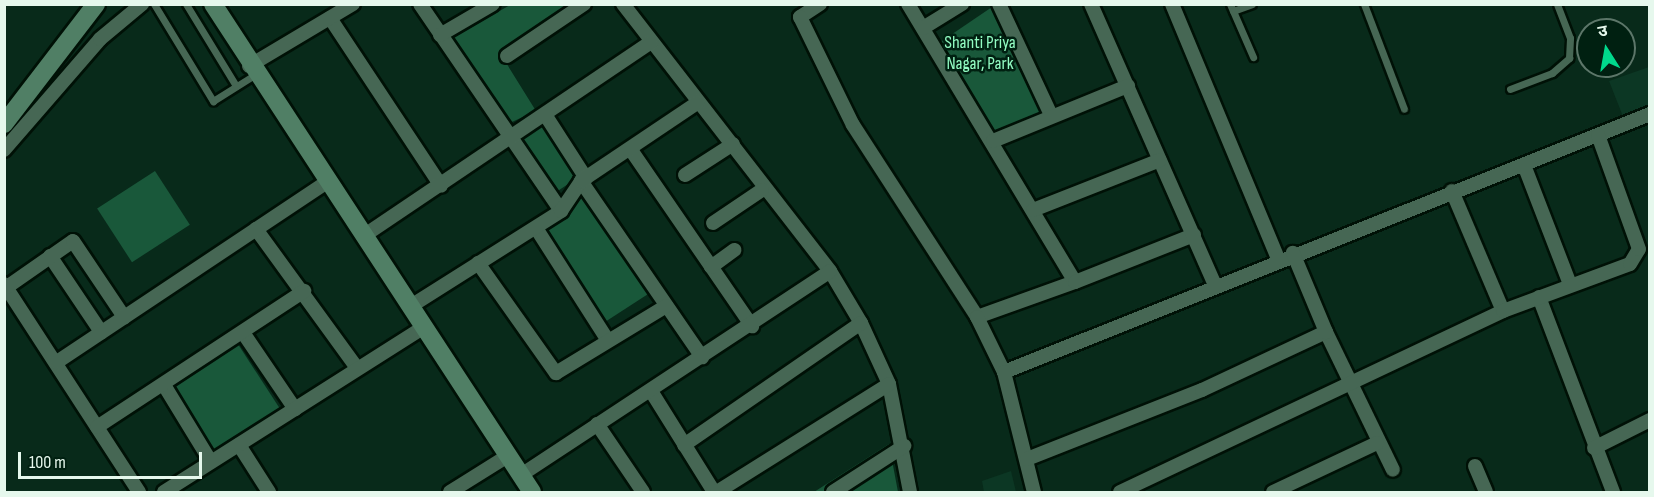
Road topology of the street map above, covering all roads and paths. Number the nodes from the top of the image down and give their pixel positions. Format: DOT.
graph roads {
  1 [pos="85,4"];
  2 [pos="96,4"];
  3 [pos="142,4"];
  4 [pos="154,4"];
  5 [pos="186,4"];
  6 [pos="213,4"];
  7 [pos="353,4"];
  8 [pos="420,4"];
  9 [pos="492,4"];
  10 [pos="584,4"];
  11 [pos="623,4"];
  12 [pos="820,4"];
  13 [pos="908,4"];
  14 [pos="962,4"];
  15 [pos="999,4"];
  16 [pos="1091,4"];
  17 [pos="1172,4"];
  18 [pos="1252,4"];
  19 [pos="1364,4"];
  20 [pos="1557,4"];
  21 [pos="1232,8"];
  22 [pos="798,11"];
  23 [pos="330,18"];
  24 [pos="923,28"];
  25 [pos="440,35"];
  26 [pos="651,42"];
  27 [pos="507,56"];
  28 [pos="1253,57"];
  29 [pos="253,70"];
  30 [pos="236,86"];
  31 [pos="1128,86"];
  32 [pos="1510,89"];
  33 [pos="4,103"];
  34 [pos="697,103"];
  35 [pos="1404,109"];
  36 [pos="1650,114"];
  37 [pos="1050,115"];
  38 [pos="546,116"];
  39 [pos="4,124"];
  40 [pos="1598,135"];
  41 [pos="508,140"];
  42 [pos="993,141"];
  43 [pos="733,144"];
  44 [pos="4,150"];
  45 [pos="631,150"];
  46 [pos="1160,160"];
  47 [pos="1524,165"];
  48 [pos="685,175"];
  49 [pos="584,180"];
  50 [pos="327,182"];
  51 [pos="441,186"];
  52 [pos="762,190"];
  53 [pos="1452,191"];
  54 [pos="1033,210"];
  55 [pos="561,211"];
  56 [pos="713,223"];
  57 [pos="536,228"];
  58 [pos="256,229"];
  59 [pos="365,235"];
  60 [pos="1194,235"];
  61 [pos="734,250"];
  62 [pos="1293,253"];
  63 [pos="50,256"];
  64 [pos="1278,259"];
  65 [pos="478,263"];
  66 [pos="711,267"];
  67 [pos="830,271"];
  68 [pos="1075,282"];
  69 [pos="1570,284"];
  70 [pos="6,285"];
  71 [pos="1215,285"];
  72 [pos="304,291"];
  73 [pos="1539,297"];
  74 [pos="411,306"];
  75 [pos="666,306"];
  76 [pos="1503,311"];
  77 [pos="124,316"];
  78 [pos="977,317"];
  79 [pos="861,323"];
  80 [pos="752,326"];
  81 [pos="424,327"];
  82 [pos="101,332"];
  83 [pos="1326,332"];
  84 [pos="244,334"];
  85 [pos="607,339"];
  86 [pos="702,357"];
  87 [pos="57,362"];
  88 [pos="357,368"];
  89 [pos="1004,372"];
  90 [pos="889,384"];
  91 [pos="164,385"];
  92 [pos="1351,387"];
  93 [pos="651,391"];
  94 [pos="295,409"];
  95 [pos="1650,420"];
  96 [pos="597,424"];
  97 [pos="97,427"];
  98 [pos="1377,443"];
  99 [pos="239,445"];
  100 [pos="684,445"];
  101 [pos="904,446"];
  102 [pos="1594,448"];
  103 [pos="506,457"];
  104 [pos="1027,459"];
  105 [pos="211,462"];
  106 [pos="1475,466"];
  107 [pos="1393,470"];
  108 [pos="521,475"];
  109 [pos="139,492"];
  110 [pos="164,492"];
  111 [pos="269,492"];
  112 [pos="450,492"];
  113 [pos="532,492"];
  114 [pos="643,492"];
  115 [pos="715,492"];
  116 [pos="833,492"];
  117 [pos="910,492"];
  118 [pos="1034,492"];
  119 [pos="1120,492"];
  120 [pos="1274,492"];
  121 [pos="1486,492"];
  122 [pos="1613,492"];
  1 -- 33 [label="street"];
  2 -- 39 [label="street"];
  3 -- 44 [label="street"];
  4 -- 30 [label="lane"];
  5 -- 30 [label="lane"];
  6 -- 29 [label="street"];
  7 -- 23 [label="street"];
  8 -- 25 [label="street"];
  9 -- 25 [label="street"];
  10 -- 27 [label="street"];
  11 -- 26 [label="street"];
  12 -- 22 [label="street"];
  13 -- 24 [label="street"];
  14 -- 24 [label="street"];
  15 -- 37 [label="street"];
  16 -- 31 [label="street"];
  17 -- 64 [label="street"];
  18 -- 21 [label="lane"];
  19 -- 35 [label="lane"];
  20 -- 32 [label="lane"];
  21 -- 28 [label="lane"];
  22 -- 78 [label="street"];
  23 -- 29 [label="street"];
  23 -- 51 [label="street"];
  24 -- 42 [label="street"];
  25 -- 41 [label="street"];
  26 -- 34 [label="street"];
  26 -- 38 [label="street"];
  29 -- 30 [label="lane"];
  29 -- 50 [label="street"];
  31 -- 37 [label="street"];
  31 -- 46 [label="street"];
  34 -- 43 [label="street"];
  34 -- 45 [label="street"];
  36 -- 40 [label="street"];
  37 -- 42 [label="street"];
  38 -- 41 [label="street"];
  38 -- 49 [label="street"];
  40 -- 47 [label="street"];
  40 -- 69 [label="street"];
  41 -- 51 [label="street"];
  41 -- 55 [label="street"];
  42 -- 54 [label="street"];
  43 -- 48 [label="street"];
  43 -- 52 [label="street"];
  45 -- 49 [label="street"];
  45 -- 66 [label="street"];
  46 -- 54 [label="street"];
  46 -- 60 [label="street"];
  47 -- 53 [label="street"];
  47 -- 69 [label="street"];
  49 -- 55 [label="street"];
  49 -- 75 [label="street"];
  50 -- 58 [label="street"];
  50 -- 59 [label="street"];
  51 -- 59 [label="street"];
  52 -- 56 [label="street"];
  52 -- 67 [label="street"];
  53 -- 62 [label="street"];
  53 -- 76 [label="street"];
  54 -- 68 [label="street"];
  55 -- 57 [label="street"];
  57 -- 65 [label="street"];
  57 -- 85 [label="street"];
  58 -- 72 [label="street"];
  58 -- 77 [label="street"];
  59 -- 74 [label="street"];
  60 -- 68 [label="street"];
  60 -- 71 [label="street"];
  61 -- 66 [label="street"];
  62 -- 64 [label="street"];
  62 -- 83 [label="street"];
  63 -- 70 [label="street"];
  63 -- 77 [label="street"];
  63 -- 82 [label="street"];
  64 -- 71 [label="street"];
  65 -- 74 [label="street"];
  65 -- 85 [label="street"];
  66 -- 80 [label="street"];
  67 -- 79 [label="street"];
  67 -- 80 [label="street"];
  68 -- 78 [label="street"];
  69 -- 73 [label="street"];
  70 -- 87 [label="street"];
  71 -- 89 [label="street"];
  72 -- 84 [label="street"];
  72 -- 88 [label="street"];
  73 -- 76 [label="street"];
  73 -- 102 [label="street"];
  74 -- 81 [label="street"];
  75 -- 85 [label="street"];
  75 -- 86 [label="street"];
  76 -- 92 [label="street"];
  77 -- 82 [label="street"];
  78 -- 89 [label="street"];
  79 -- 90 [label="street"];
  79 -- 100 [label="street"];
  80 -- 86 [label="street"];
  81 -- 88 [label="street"];
  81 -- 103 [label="street"];
  82 -- 87 [label="street"];
  83 -- 92 [label="street"];
  83 -- 104 [label="street"];
  84 -- 91 [label="street"];
  84 -- 94 [label="street"];
  86 -- 93 [label="street"];
  87 -- 97 [label="street"];
  88 -- 94 [label="street"];
  89 -- 104 [label="street"];
  90 -- 101 [label="street"];
  90 -- 115 [label="street"];
  91 -- 97 [label="street"];
  91 -- 105 [label="street"];
  92 -- 98 [label="street"];
  92 -- 119 [label="street"];
  93 -- 96 [label="street"];
  93 -- 100 [label="street"];
  94 -- 99 [label="street"];
  95 -- 102 [label="street"];
  96 -- 108 [label="street"];
  96 -- 114 [label="street"];
  97 -- 109 [label="street"];
  98 -- 107 [label="street"];
  98 -- 120 [label="street"];
  99 -- 105 [label="street"];
  99 -- 111 [label="street"];
  100 -- 115 [label="street"];
  101 -- 116 [label="street"];
  101 -- 117 [label="street"];
  102 -- 122 [label="street"];
  103 -- 108 [label="street"];
  103 -- 112 [label="street"];
  104 -- 118 [label="street"];
  105 -- 110 [label="street"];
  106 -- 121 [label="street"];
  108 -- 113 [label="street"];
}
